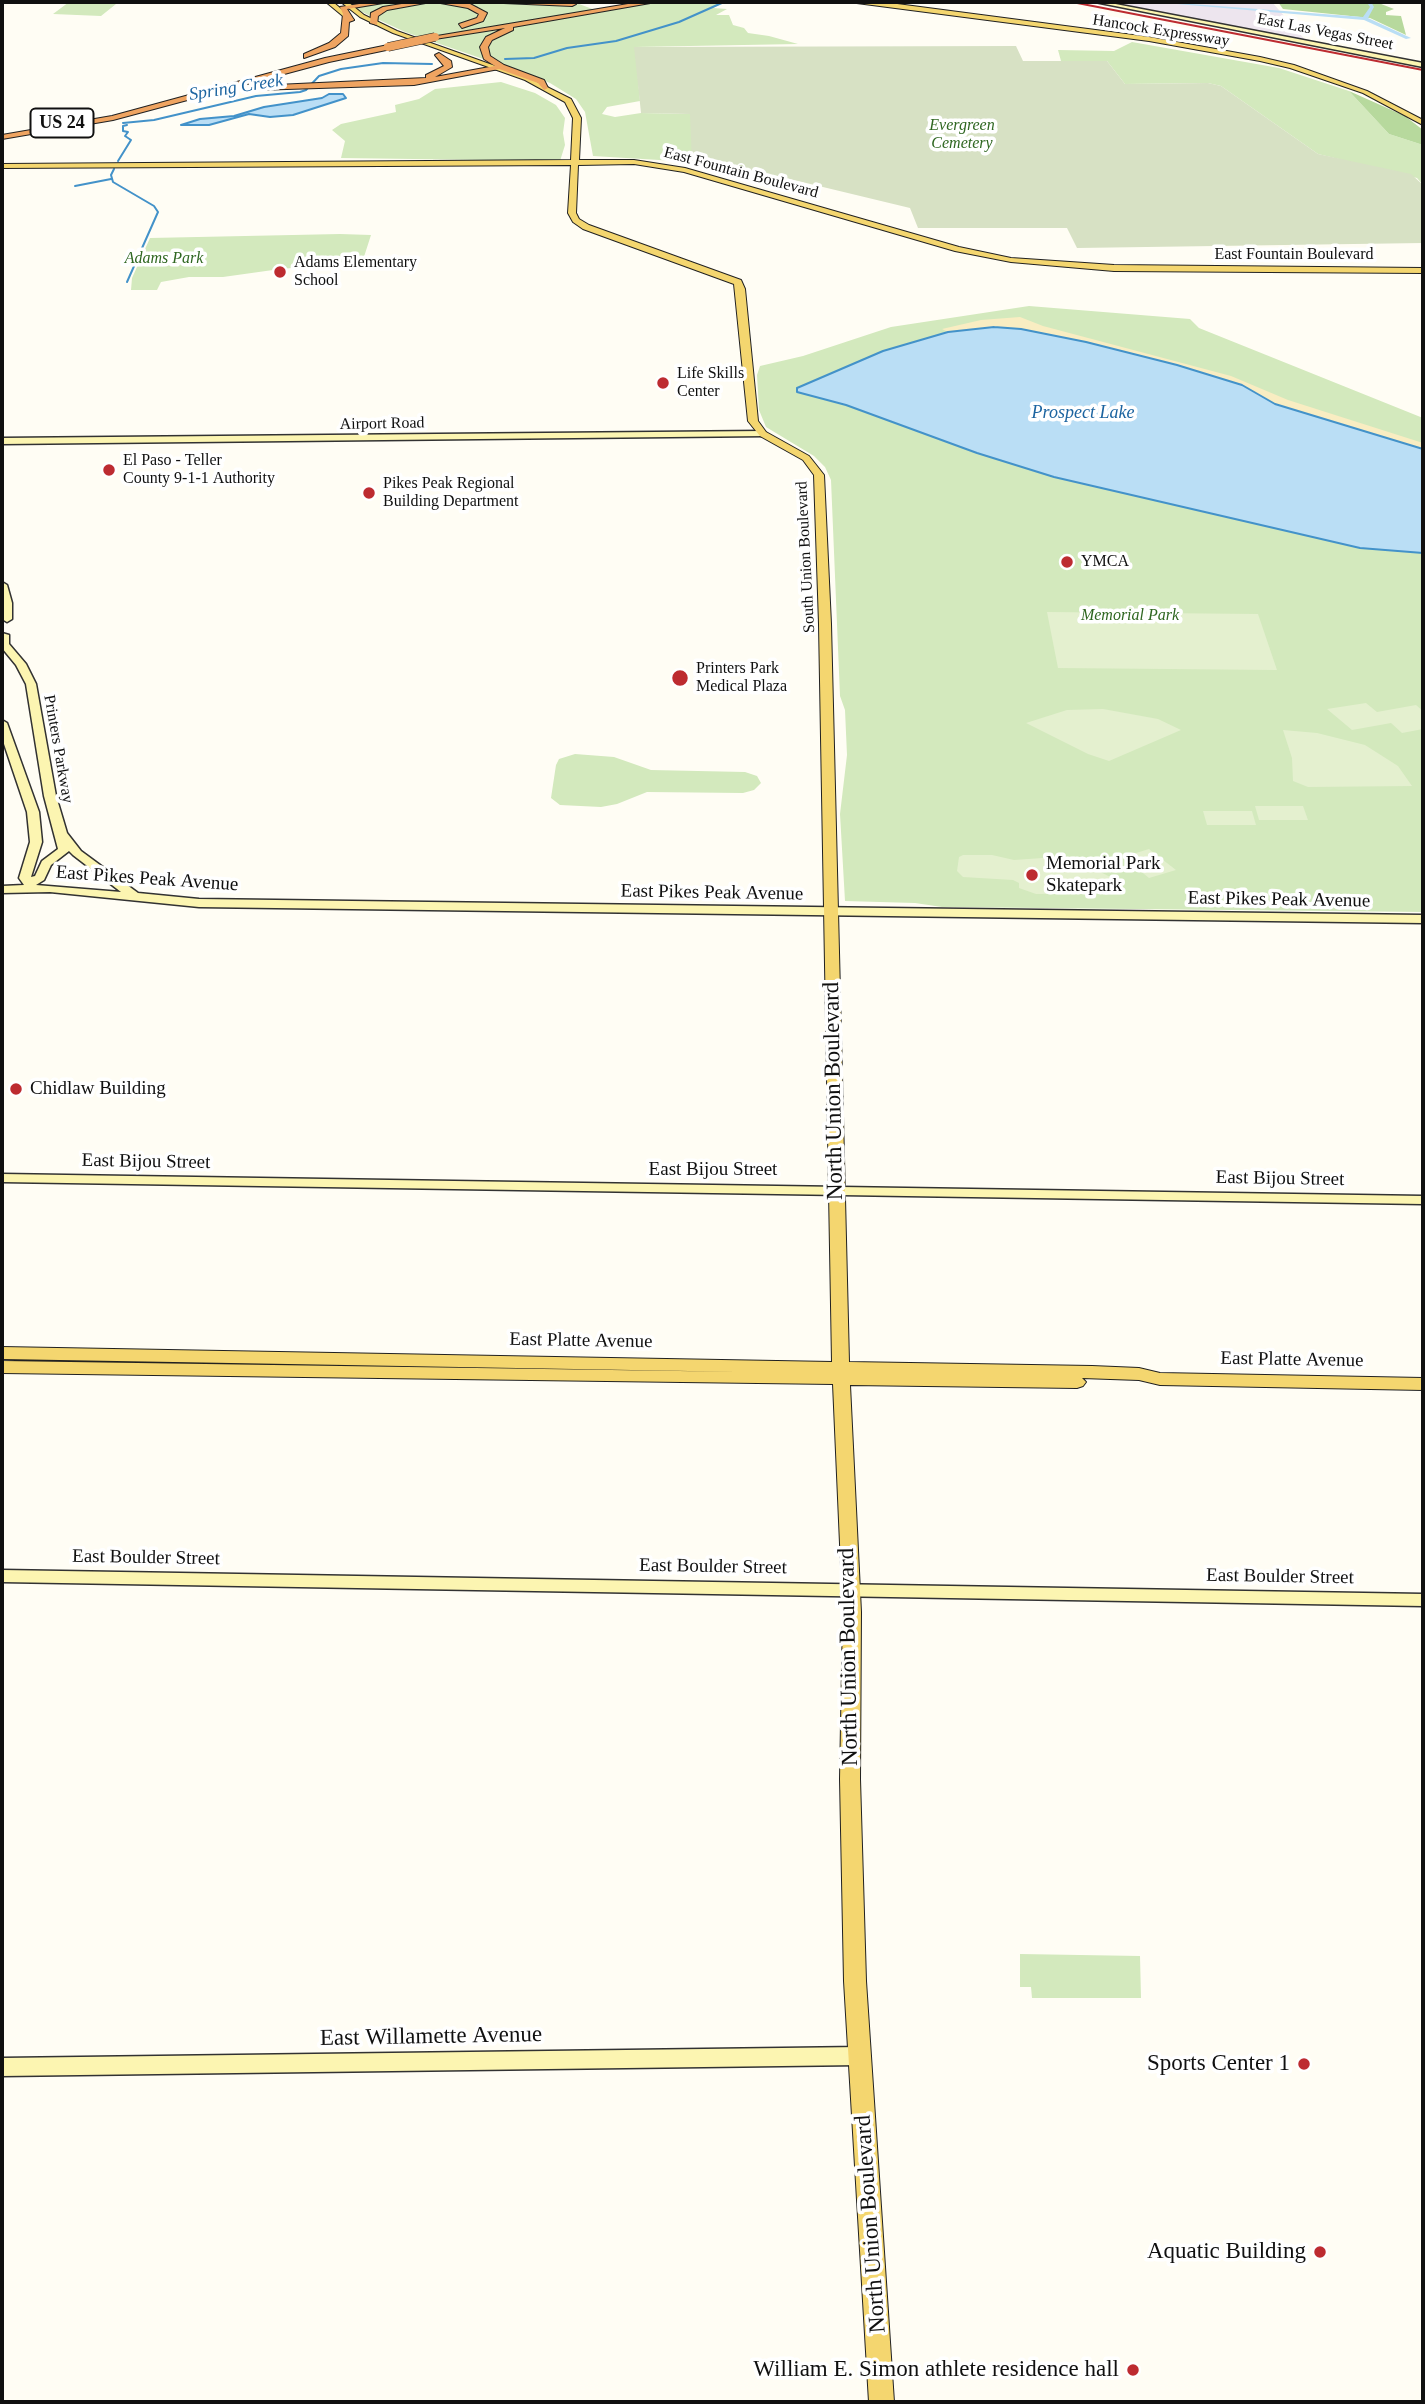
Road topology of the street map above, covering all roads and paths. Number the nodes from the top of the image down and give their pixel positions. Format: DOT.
graph roads {
  1 [pos="329,2"];
  2 [pos="373,2"];
  3 [pos="384,2"];
  4 [pos="427,2"];
  5 [pos="439,2"];
  6 [pos="485,2"];
  7 [pos="613,2"];
  8 [pos="652,2"];
  9 [pos="852,2"];
  10 [pos="870,2"];
  11 [pos="1098,2"];
  12 [pos="346,4"];
  13 [pos="583,4"];
  14 [pos="551,17"];
  15 [pos="348,18"];
  16 [pos="374,23"];
  17 [pos="461,27"];
  18 [pos="367,51"];
  19 [pos="439,55"];
  20 [pos="1423,65"];
  21 [pos="334,66"];
  22 [pos="496,68"];
  23 [pos="1299,69"];
  24 [pos="484,70"];
  25 [pos="339,76"];
  26 [pos="459,76"];
  27 [pos="511,79"];
  28 [pos="529,82"];
  29 [pos="544,88"];
  30 [pos="182,100"];
  31 [pos="121,110"];
  32 [pos="1423,124"];
  33 [pos="2,134"];
  34 [pos="575,161"];
  35 [pos="2,166"];
  36 [pos="1423,270"];
  37 [pos="763,434"];
  38 [pos="53,442"];
  39 [pos="2,443"];
  40 [pos="2,585"];
  41 [pos="7,620"];
  42 [pos="3,635"];
  43 [pos="2,723"];
  44 [pos="61,834"];
  45 [pos="30,885"];
  46 [pos="2,889"];
  47 [pos="138,898"];
  48 [pos="830,912"];
  49 [pos="1423,919"];
  50 [pos="2,1178"];
  51 [pos="837,1190"];
  52 [pos="1423,1200"];
  53 [pos="2,1353"];
  54 [pos="2,1367"];
  55 [pos="841,1374"];
  56 [pos="1423,1384"];
  57 [pos="2,1576"];
  58 [pos="851,1590"];
  59 [pos="1423,1600"];
  60 [pos="860,2056"];
  61 [pos="2,2067"];
  62 [pos="881,2402"];
  1 -- 15 [label="main road"];
  2 -- 3 [label="highway"];
  3 -- 12 [label="highway"];
  4 -- 16 [label="highway"];
  5 -- 17 [label="highway"];
  6 -- 13 [label="highway"];
  7 -- 13 [label="highway"];
  7 -- 17 [label="highway, US 24"];
  8 -- 14 [label="highway, US 24"];
  9 -- 23 [label="main road, Hancock Expressway"];
  10 -- 23 [label="main road, Hancock Expressway"];
  11 -- 20 [label="main road, East Las Vegas Street"];
  12 -- 15 [label="highway"];
  12 -- 16 [label="main road"];
  14 -- 18 [label="highway, US 24, bridge"];
  14 -- 29 [label="highway"];
  15 -- 19 [label="main road"];
  15 -- 31 [label="highway"];
  16 -- 22 [label="main road"];
  17 -- 31 [label="highway, US 24"];
  18 -- 21 [label="highway"];
  18 -- 30 [label="highway, US 24"];
  19 -- 24 [label="main road"];
  19 -- 25 [label="highway"];
  22 -- 24 [label="highway"];
  22 -- 28 [label="main road"];
  23 -- 32 [label="main road, Hancock Expressway"];
  24 -- 26 [label="highway"];
  24 -- 27 [label="main road"];
  26 -- 27 [label="highway"];
  26 -- 30 [label="highway"];
  27 -- 28 [label="main road"];
  28 -- 29 [label="main road"];
  29 -- 34 [label="main road"];
  30 -- 33 [label="highway, US 24"];
  31 -- 33 [label="highway, US 24"];
  34 -- 35 [label="main road, East Fountain Boulevard"];
  34 -- 36 [label="main road, East Fountain Boulevard"];
  34 -- 37 [label="main road"];
  37 -- 38 [label="main road, Airport Road"];
  37 -- 48 [label="main road, South Union Boulevard"];
  38 -- 39 [label="main road, Airport Road"];
  38 -- 39 [label="main road"];
  40 -- 41 [label="main road"];
  41 -- 42 [label="main road"];
  42 -- 44 [label="main road, Printers Parkway"];
  43 -- 45 [label="main road, Printers Parkway"];
  44 -- 45 [label="main road"];
  44 -- 47 [label="main road, Printers Parkway"];
  45 -- 46 [label="main road, East Pikes Peak Avenue"];
  45 -- 47 [label="main road, East Pikes Peak Avenue"];
  47 -- 48 [label="main road, East Pikes Peak Avenue"];
  48 -- 49 [label="main road, East Pikes Peak Avenue"];
  48 -- 51 [label="main road, North Union Boulevard"];
  50 -- 51 [label="main road, East Bijou Street"];
  51 -- 52 [label="main road, East Bijou Street"];
  51 -- 55 [label="main road, North Union Boulevard"];
  53 -- 55 [label="main road, East Platte Avenue"];
  54 -- 55 [label="main road, East Platte Avenue"];
  55 -- 56 [label="main road, East Platte Avenue"];
  55 -- 58 [label="main road, North Union Boulevard"];
  57 -- 58 [label="main road, East Boulder Street"];
  58 -- 59 [label="main road, East Boulder Street"];
  58 -- 60 [label="main road, North Union Boulevard"];
  60 -- 61 [label="main road, East Willamette Avenue"];
  60 -- 62 [label="main road, North Union Boulevard"];
}
